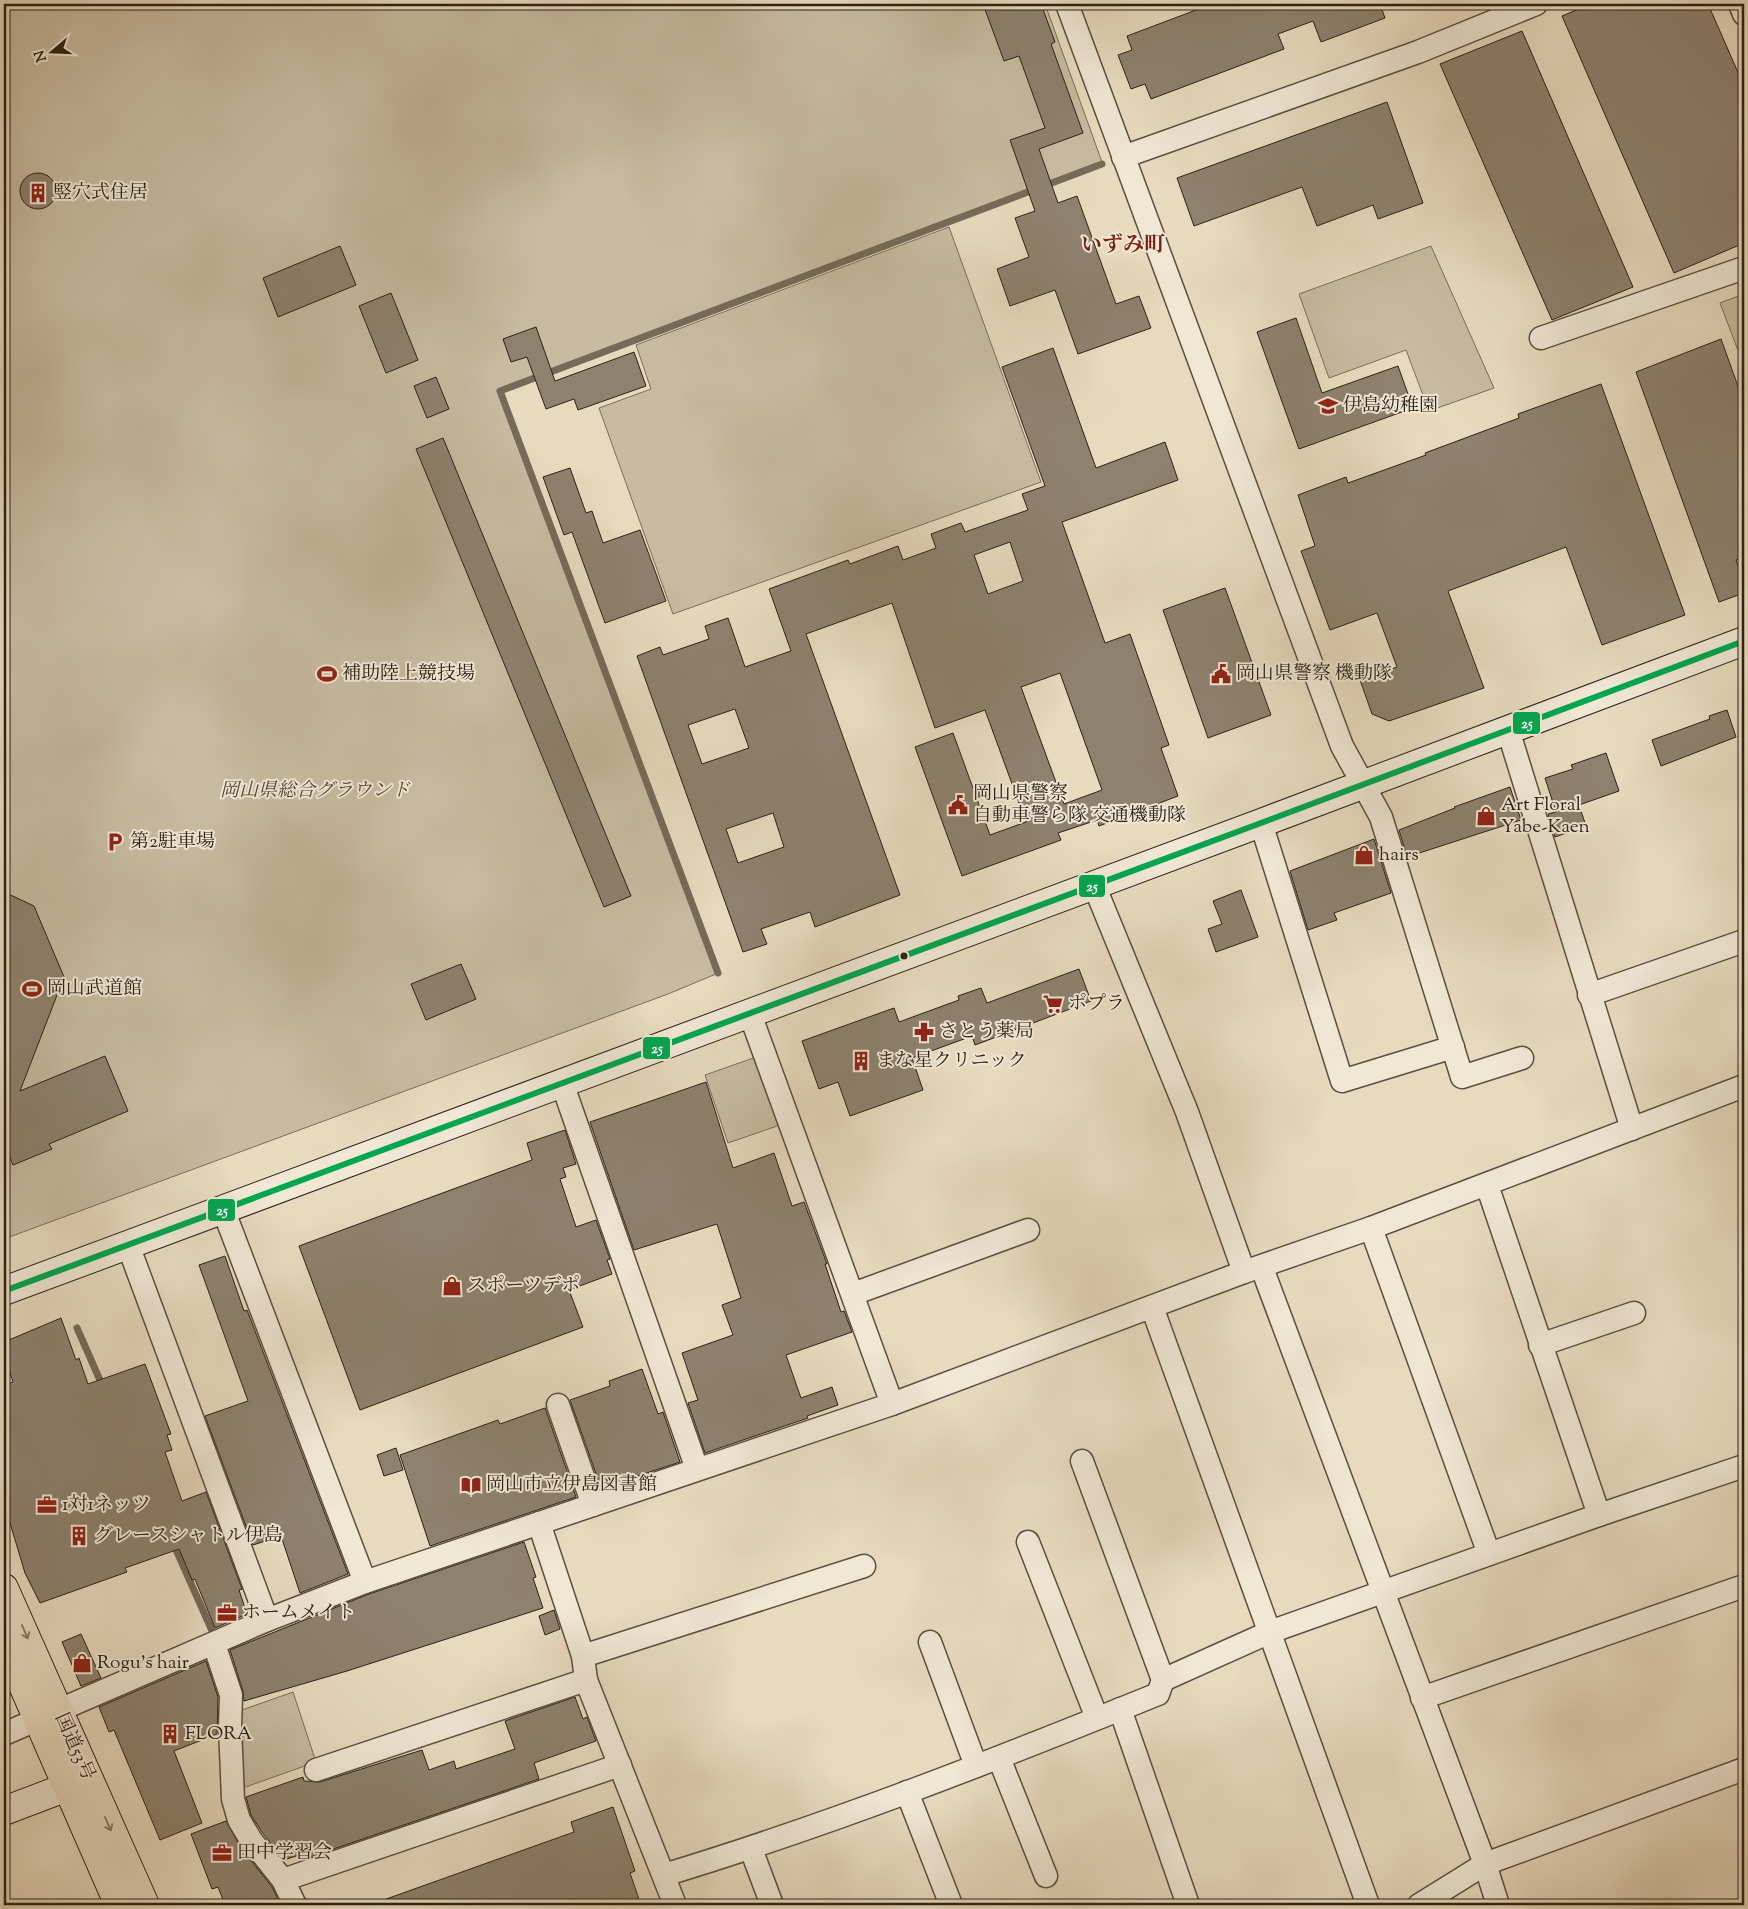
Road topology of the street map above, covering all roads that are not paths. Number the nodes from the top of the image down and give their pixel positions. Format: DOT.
graph roads {
  1 [pos="1067,4"];
  2 [pos="1536,4"];
  3 [pos="1740,4"];
  4 [pos="1744,14"];
  5 [pos="1123,157"];
  6 [pos="1744,268"];
  7 [pos="1541,338"];
  8 [pos="1744,640"];
  9 [pos="1508,730"];
  10 [pos="1362,785"];
  11 [pos="1261,823"];
  12 [pos="1094,886"];
  13 [pos="1744,941"];
  14 [pos="1589,995"];
  15 [pos="750,1014"];
  16 [pos="1453,1047"];
  17 [pos="1522,1058"];
  18 [pos="562,1083"];
  19 [pos="1744,1086"];
  20 [pos="1632,1129"];
  21 [pos="1487,1185"];
  22 [pos="223,1209"];
  23 [pos="1370,1228"];
  24 [pos="1028,1230"];
  25 [pos="128,1245"];
  26 [pos="1253,1270"];
  27 [pos="4,1291"];
  28 [pos="853,1294"];
  29 [pos="1152,1307"];
  30 [pos="1634,1313"];
  31 [pos="1540,1345"];
  32 [pos="892,1404"];
  33 [pos="558,1405"];
  34 [pos="1082,1462"];
  35 [pos="1744,1466"];
  36 [pos="697,1469"];
  37 [pos="593,1505"];
  38 [pos="1599,1515"];
  39 [pos="539,1523"];
  40 [pos="1028,1542"];
  41 [pos="1489,1554"];
  42 [pos="864,1566"];
  43 [pos="365,1582"];
  44 [pos="1744,1586"];
  45 [pos="4,1588"];
  46 [pos="1382,1592"];
  47 [pos="267,1620"];
  48 [pos="1270,1632"];
  49 [pos="4,1642"];
  50 [pos="930,1642"];
  51 [pos="214,1644"];
  52 [pos="583,1656"];
  53 [pos="4,1680"];
  54 [pos="586,1680"];
  55 [pos="1163,1680"];
  56 [pos="1422,1698"];
  57 [pos="1120,1709"];
  58 [pos="1097,1718"];
  59 [pos="31,1722"];
  60 [pos="999,1758"];
  61 [pos="620,1765"];
  62 [pos="976,1766"];
  63 [pos="1744,1769"];
  64 [pos="316,1770"];
  65 [pos="71,1786"];
  66 [pos="907,1792"];
  67 [pos="4,1811"];
  68 [pos="751,1849"];
  69 [pos="1485,1864"];
  70 [pos="664,1875"];
  71 [pos="1046,1876"];
  72 [pos="284,1880"];
  73 [pos="103,1905"];
  74 [pos="119,1905"];
  75 [pos="145,1905"];
  76 [pos="295,1905"];
  77 [pos="675,1905"];
  78 [pos="772,1905"];
  79 [pos="951,1905"];
  80 [pos="1188,1905"];
  81 [pos="1368,1905"];
  82 [pos="1420,1905"];
  83 [pos="1498,1905"];
  1 -- 5 [label="street"];
  2 -- 5 [label="street"];
  3 -- 4 [label="street"];
  5 -- 10 [label="street"];
  6 -- 7 [label="street"];
  8 -- 9 [label="street"];
  9 -- 10 [label="street"];
  9 -- 14 [label="street"];
  10 -- 11 [label="street"];
  10 -- 16 [label="street"];
  11 -- 12 [label="street"];
  11 -- 16 [label="street"];
  12 -- 15 [label="street"];
  12 -- 26 [label="street"];
  13 -- 14 [label="street"];
  14 -- 20 [label="street"];
  15 -- 18 [label="street"];
  15 -- 28 [label="street"];
  16 -- 17 [label="street"];
  18 -- 22 [label="street"];
  18 -- 36 [label="street"];
  19 -- 20 [label="street"];
  20 -- 21 [label="street"];
  21 -- 23 [label="street"];
  21 -- 31 [label="street"];
  22 -- 25 [label="street"];
  22 -- 43 [label="street"];
  23 -- 26 [label="street"];
  23 -- 41 [label="street"];
  24 -- 28 [label="street"];
  25 -- 27 [label="street"];
  25 -- 47 [label="street"];
  26 -- 29 [label="street"];
  26 -- 46 [label="street"];
  28 -- 32 [label="street"];
  29 -- 32 [label="street"];
  29 -- 48 [label="street"];
  30 -- 31 [label="street"];
  31 -- 38 [label="street"];
  32 -- 36 [label="street"];
  33 -- 37 [label="street"];
  34 -- 55 [label="street"];
  35 -- 38 [label="street"];
  36 -- 37 [label="street"];
  37 -- 39 [label="street"];
  38 -- 41 [label="street"];
  39 -- 43 [label="street"];
  39 -- 52 [label="street"];
  40 -- 58 [label="street"];
  41 -- 46 [label="street"];
  42 -- 52 [label="street"];
  43 -- 47 [label="street"];
  44 -- 56 [label="street"];
  45 -- 59 [label="highway, 国道53号, one-way"];
  46 -- 48 [label="street"];
  46 -- 56 [label="street"];
  47 -- 51 [label="street"];
  48 -- 55 [label="street"];
  48 -- 81 [label="street"];
  49 -- 59 [label="highway"];
  50 -- 62 [label="street"];
  51 -- 59 [label="street"];
  51 -- 72 [label="street"];
  52 -- 54 [label="street"];
  53 -- 59 [label="highway, 国道53号"];
  54 -- 61 [label="street"];
  54 -- 64 [label="street"];
  55 -- 57 [label="street"];
  56 -- 69 [label="street"];
  57 -- 58 [label="street"];
  57 -- 80 [label="street"];
  58 -- 60 [label="street"];
  59 -- 65 [label="highway, 国道53号"];
  59 -- 65 [label="highway, 国道53号"];
  60 -- 62 [label="street"];
  60 -- 71 [label="street"];
  61 -- 70 [label="street"];
  61 -- 72 [label="street"];
  62 -- 66 [label="street"];
  63 -- 69 [label="street"];
  65 -- 67 [label="street"];
  65 -- 73 [label="highway, 国道53号"];
  65 -- 74 [label="highway"];
  65 -- 75 [label="highway, 国道53号, one-way"];
  66 -- 68 [label="street"];
  66 -- 79 [label="street"];
  68 -- 70 [label="street"];
  68 -- 78 [label="street"];
  69 -- 82 [label="street"];
  69 -- 83 [label="street"];
  70 -- 77 [label="street"];
  72 -- 76 [label="street"];
}
